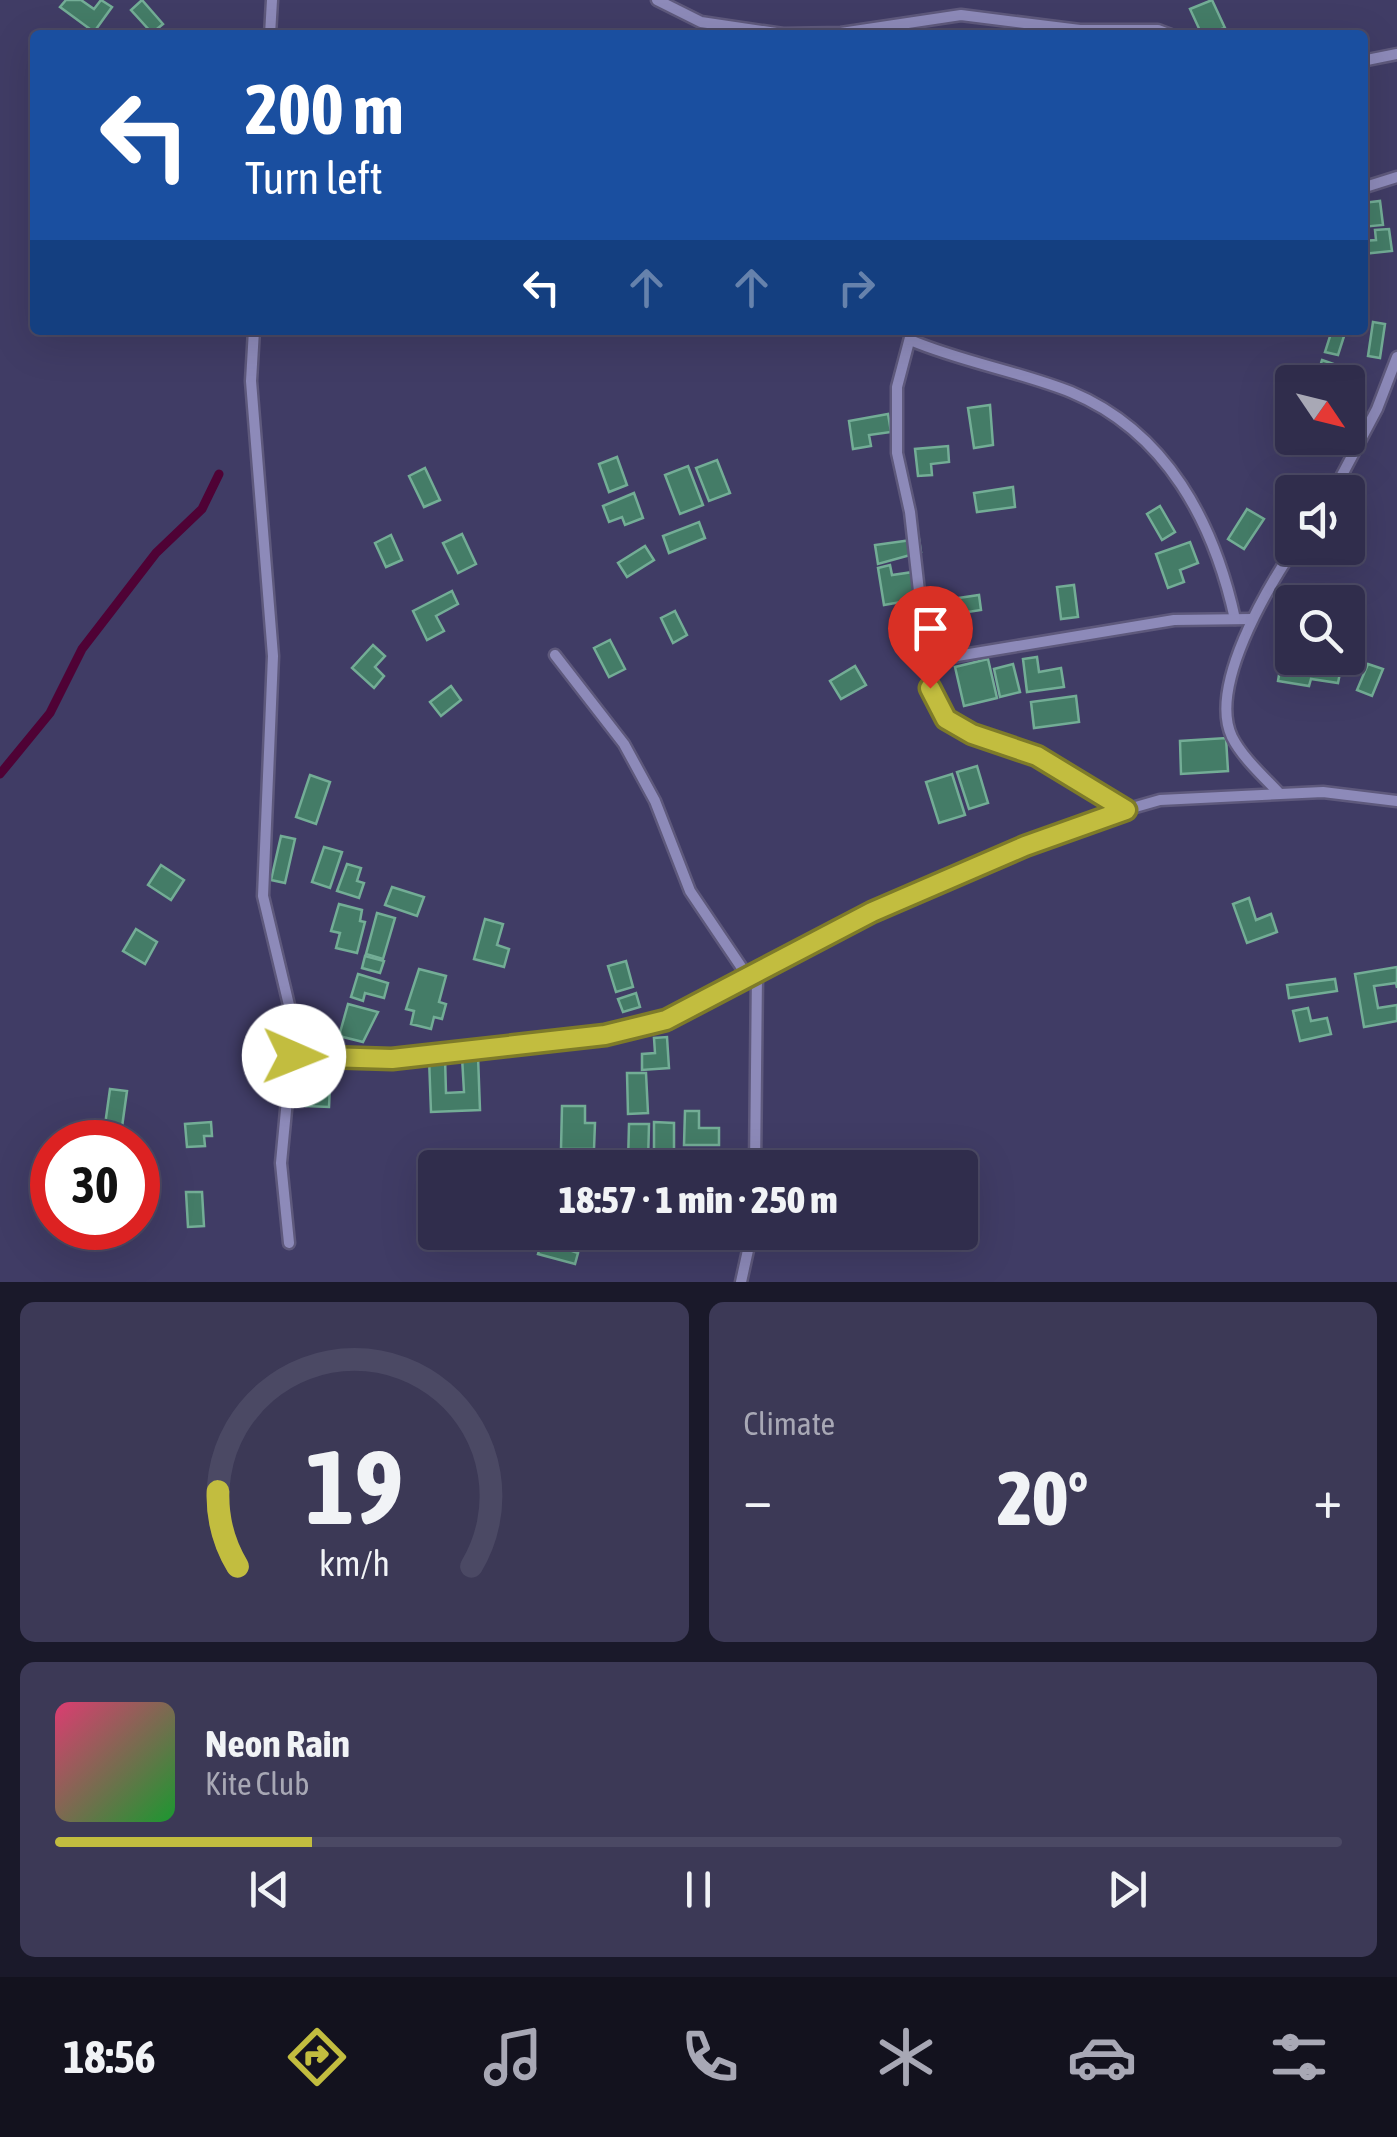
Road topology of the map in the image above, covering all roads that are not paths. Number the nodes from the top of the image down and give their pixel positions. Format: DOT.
graph roads {
  1 [pos="272,0"];
  2 [pos="657,0"];
  3 [pos="270,30"];
  4 [pos="756,30"];
  5 [pos="855,30"];
  6 [pos="1080,30"];
  7 [pos="1080,30"];
  8 [pos="1158,30"];
  9 [pos="1397,54"];
  10 [pos="1368,60"];
  11 [pos="1397,177"];
  12 [pos="1368,186"];
  13 [pos="254,335"];
  14 [pos="911,335"];
  15 [pos="1397,357"];
  16 [pos="1342,475"];
  17 [pos="1284,565"];
  18 [pos="1235,619"];
  19 [pos="1252,619"];
  20 [pos="555,655"];
  21 [pos="928,661"];
  22 [pos="1278,792"];
  23 [pos="1397,801"];
  24 [pos="1126,810"];
  25 [pos="752,974"];
  26 [pos="294,1056"];
  27 [pos="755,1150"];
  28 [pos="289,1243"];
  29 [pos="748,1250"];
  30 [pos="741,1282"];
  1 -- 3 [label="street"];
  2 -- 4 [label="street"];
  5 -- 6 [label="street"];
  7 -- 8 [label="street"];
  9 -- 10 [label="street"];
  11 -- 12 [label="street"];
  13 -- 26 [label="street"];
  14 -- 18 [label="street"];
  14 -- 21 [label="street"];
  15 -- 16 [label="street"];
  17 -- 19 [label="street"];
  18 -- 19 [label="street"];
  18 -- 21 [label="street"];
  19 -- 22 [label="street"];
  20 -- 25 [label="street"];
  21 -- 24 [label="street"];
  22 -- 23 [label="street"];
  22 -- 24 [label="street"];
  24 -- 25 [label="street"];
  25 -- 26 [label="street"];
  25 -- 27 [label="street"];
  26 -- 28 [label="street"];
  29 -- 30 [label="street"];
}
